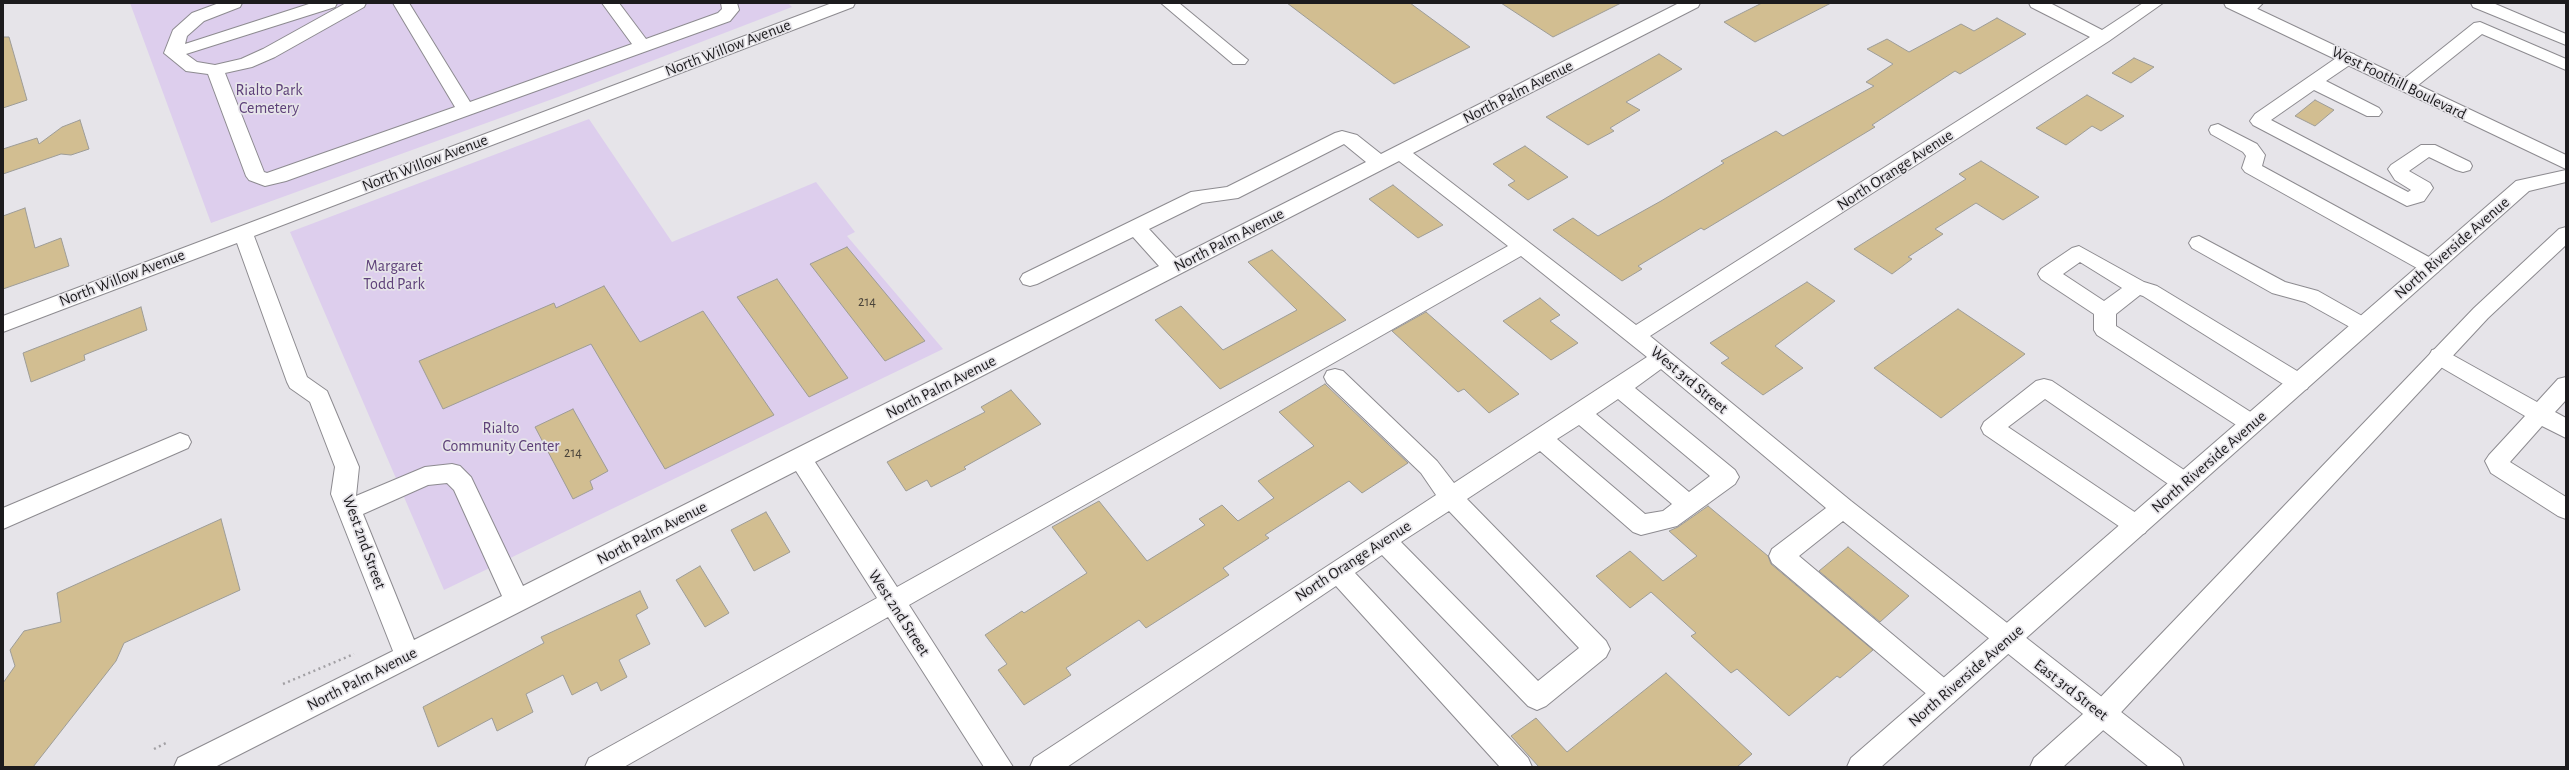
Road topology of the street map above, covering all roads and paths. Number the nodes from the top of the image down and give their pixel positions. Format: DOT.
graph roads {
  1 [pos="234,3"];
  2 [pos="329,3"];
  3 [pos="358,3"];
  4 [pos="401,3"];
  5 [pos="610,3"];
  6 [pos="729,3"];
  7 [pos="847,3"];
  8 [pos="1169,3"];
  9 [pos="1692,3"];
  10 [pos="2155,3"];
  11 [pos="2479,3"];
  12 [pos="2050,5"];
  13 [pos="2244,5"];
  14 [pos="2103,37"];
  15 [pos="2566,40"];
  16 [pos="642,45"];
  17 [pos="173,54"];
  18 [pos="2348,58"];
  19 [pos="1239,60"];
  20 [pos="2566,64"];
  21 [pos="215,70"];
  22 [pos="546,80"];
  23 [pos="2313,82"];
  24 [pos="2406,86"];
  25 [pos="465,109"];
  26 [pos="565,110"];
  27 [pos="2373,112"];
  28 [pos="2218,130"];
  29 [pos="1401,153"];
  30 [pos="1380,163"];
  31 [pos="2566,163"];
  32 [pos="2463,166"];
  33 [pos="2566,176"];
  34 [pos="1136,228"];
  35 [pos="242,232"];
  36 [pos="2566,234"];
  37 [pos="2199,243"];
  38 [pos="1522,247"];
  39 [pos="2431,267"];
  40 [pos="1174,268"];
  41 [pos="1030,279"];
  42 [pos="2137,287"];
  43 [pos="2105,311"];
  44 [pos="3,324"];
  45 [pos="2364,326"];
  46 [pos="1635,336"];
  47 [pos="2440,356"];
  48 [pos="1661,357"];
  49 [pos="1336,377"];
  50 [pos="2299,383"];
  51 [pos="2566,385"];
  52 [pos="1619,387"];
  53 [pos="1580,413"];
  54 [pos="2540,413"];
  55 [pos="2252,424"];
  56 [pos="2566,429"];
  57 [pos="1541,438"];
  58 [pos="180,442"];
  59 [pos="800,458"];
  60 [pos="2185,483"];
  61 [pos="1451,497"];
  62 [pos="1689,505"];
  63 [pos="1844,508"];
  64 [pos="2566,509"];
  65 [pos="349,510"];
  66 [pos="3,519"];
  67 [pos="2137,526"];
  68 [pos="1384,541"];
  69 [pos="1338,571"];
  70 [pos="517,601"];
  71 [pos="892,602"];
  72 [pos="1973,611"];
  73 [pos="2007,640"];
  74 [pos="361,651"];
  75 [pos="408,656"];
  76 [pos="283,684"];
  77 [pos="1945,694"];
  78 [pos="2102,714"];
  79 [pos="168,742"];
  80 [pos="154,749"];
  81 [pos="188,767"];
  82 [pos="599,767"];
  83 [pos="999,767"];
  84 [pos="1044,767"];
  85 [pos="1518,767"];
  86 [pos="1861,767"];
  87 [pos="2044,767"];
  88 [pos="2170,767"];
  1 -- 17 [label="street"];
  2 -- 17 [label="street"];
  3 -- 21 [label="street"];
  4 -- 25 [label="street"];
  5 -- 16 [label="street"];
  6 -- 16 [label="street"];
  7 -- 26 [label="street, North Willow Avenue"];
  8 -- 19 [label="street"];
  9 -- 29 [label="street, North Palm Avenue"];
  10 -- 14 [label="street, North Orange Avenue"];
  11 -- 15 [label="street"];
  12 -- 14 [label="street"];
  13 -- 18 [label="street, West Foothill Boulevard"];
  14 -- 46 [label="street, North Orange Avenue"];
  16 -- 22 [label="street"];
  17 -- 21 [label="street"];
  18 -- 23 [label="street"];
  18 -- 24 [label="street, West Foothill Boulevard"];
  20 -- 24 [label="street"];
  21 -- 25 [label="street"];
  22 -- 25 [label="street"];
  22 -- 26 [label="street"];
  23 -- 27 [label="street"];
  23 -- 32 [label="street"];
  24 -- 31 [label="street, West Foothill Boulevard"];
  26 -- 35 [label="street, North Willow Avenue"];
  28 -- 39 [label="street"];
  29 -- 30 [label="street, North Palm Avenue"];
  29 -- 38 [label="street, West 3rd Street"];
  30 -- 34 [label="street"];
  30 -- 40 [label="street, North Palm Avenue"];
  33 -- 39 [label="street, North Riverside Avenue"];
  34 -- 40 [label="street"];
  34 -- 41 [label="street"];
  35 -- 44 [label="street, North Willow Avenue"];
  35 -- 65 [label="street, West 2nd Street"];
  36 -- 47 [label="street"];
  37 -- 45 [label="street"];
  38 -- 46 [label="street, West 3rd Street"];
  38 -- 71 [label="street"];
  39 -- 45 [label="street, North Riverside Avenue"];
  40 -- 59 [label="street, North Palm Avenue"];
  42 -- 43 [label="street"];
  42 -- 43 [label="street"];
  42 -- 50 [label="street"];
  43 -- 55 [label="street"];
  45 -- 50 [label="street, North Riverside Avenue"];
  46 -- 48 [label="street, West 3rd Street"];
  47 -- 54 [label="street"];
  47 -- 78 [label="street"];
  48 -- 52 [label="street, North Orange Avenue"];
  48 -- 63 [label="street, West 3rd Street"];
  49 -- 61 [label="street"];
  50 -- 55 [label="street, North Riverside Avenue"];
  51 -- 54 [label="street"];
  52 -- 53 [label="street, North Orange Avenue"];
  52 -- 62 [label="street"];
  53 -- 57 [label="street, North Orange Avenue"];
  53 -- 62 [label="street"];
  54 -- 56 [label="street"];
  54 -- 64 [label="street"];
  55 -- 60 [label="street, North Riverside Avenue"];
  57 -- 61 [label="street, North Orange Avenue"];
  57 -- 62 [label="street"];
  58 -- 66 [label="street"];
  59 -- 70 [label="street, North Palm Avenue"];
  59 -- 71 [label="street, West 2nd Street"];
  60 -- 67 [label="street, North Riverside Avenue"];
  60 -- 67 [label="street"];
  61 -- 68 [label="street, North Orange Avenue"];
  61 -- 68 [label="street"];
  63 -- 72 [label="street, West 3rd Street"];
  63 -- 77 [label="street"];
  65 -- 70 [label="street"];
  65 -- 75 [label="street, West 2nd Street"];
  67 -- 73 [label="street, North Riverside Avenue"];
  68 -- 69 [label="street, North Orange Avenue"];
  69 -- 84 [label="street, North Orange Avenue"];
  69 -- 85 [label="street"];
  70 -- 75 [label="street, North Palm Avenue"];
  71 -- 82 [label="street"];
  71 -- 83 [label="street, West 2nd Street"];
  72 -- 73 [label="street, East 3rd Street"];
  73 -- 77 [label="street, North Riverside Avenue"];
  73 -- 78 [label="street, East 3rd Street"];
  74 -- 76 [label="path"];
  75 -- 81 [label="street, North Palm Avenue"];
  77 -- 86 [label="street, North Riverside Avenue"];
  78 -- 87 [label="street"];
  78 -- 88 [label="street, East 3rd Street"];
  79 -- 80 [label="path"];
}
